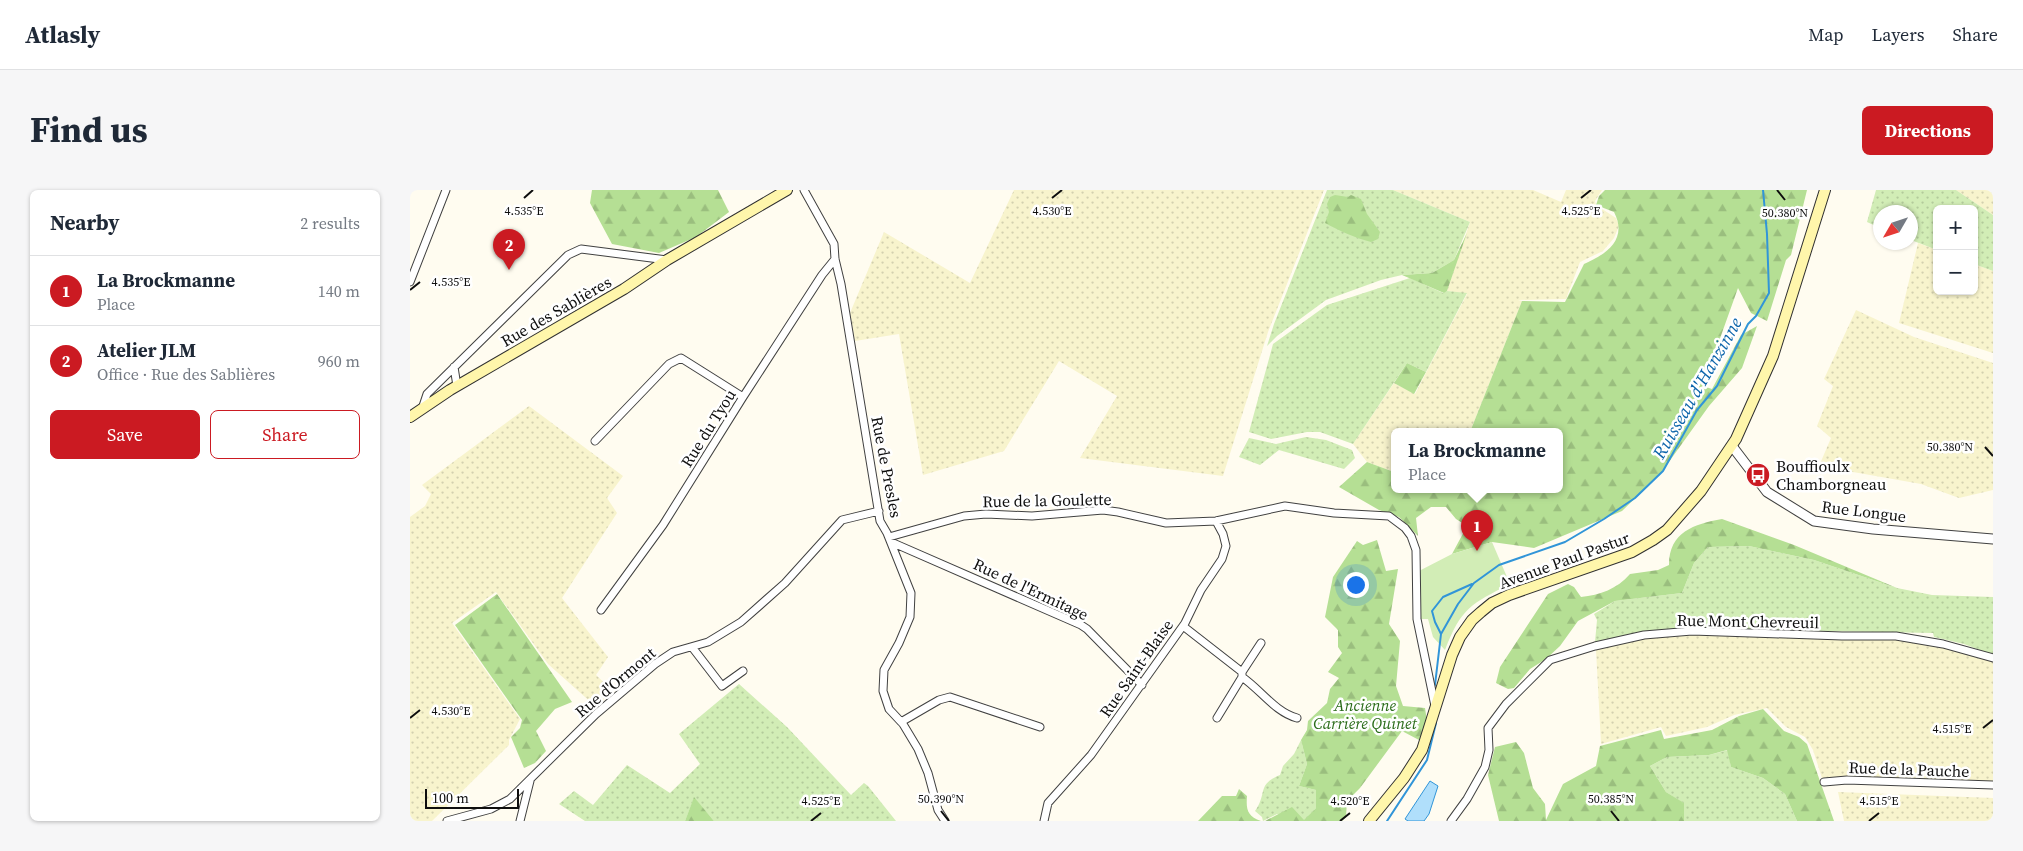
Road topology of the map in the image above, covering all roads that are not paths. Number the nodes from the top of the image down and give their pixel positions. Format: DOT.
graph roads {
  1 [pos="446,190"];
  2 [pos="787,190"];
  3 [pos="804,190"];
  4 [pos="1825,190"];
  5 [pos="649,258"];
  6 [pos="835,258"];
  7 [pos="667,260"];
  8 [pos="652,270"];
  9 [pos="410,282"];
  10 [pos="454,367"];
  11 [pos="442,380"];
  12 [pos="457,386"];
  13 [pos="447,392"];
  14 [pos="743,396"];
  15 [pos="422,409"];
  16 [pos="410,417"];
  17 [pos="596,441"];
  18 [pos="1732,446"];
  19 [pos="879,510"];
  20 [pos="1216,521"];
  21 [pos="1993,538"];
  22 [pos="890,539"];
  23 [pos="601,610"];
  24 [pos="1183,626"];
  25 [pos="1261,643"];
  26 [pos="692,647"];
  27 [pos="1993,658"];
  28 [pos="743,671"];
  29 [pos="1242,675"];
  30 [pos="1142,685"];
  31 [pos="1436,708"];
  32 [pos="1216,718"];
  33 [pos="1297,718"];
  34 [pos="901,722"];
  35 [pos="1040,727"];
  36 [pos="530,780"];
  37 [pos="1824,782"];
  38 [pos="1993,785"];
  39 [pos="447,821"];
  40 [pos="520,821"];
  41 [pos="945,821"];
  42 [pos="1044,821"];
  43 [pos="1369,821"];
  44 [pos="1451,821"];
  1 -- 9 [label="street"];
  2 -- 7 [label="main road, Rue des Sablières"];
  3 -- 6 [label="street, Rue de Presles"];
  4 -- 18 [label="main road, Avenue Paul Pastur"];
  5 -- 7 [label="street, Rue des Sablières"];
  5 -- 8 [label="street"];
  5 -- 10 [label="street, Rue des Sablières"];
  6 -- 14 [label="street, Rue du Tyou"];
  6 -- 19 [label="street, Rue de Presles"];
  7 -- 8 [label="main road, Rue des Sablières"];
  8 -- 12 [label="main road, Rue des Sablières"];
  10 -- 11 [label="street, Rue des Sablières"];
  10 -- 12 [label="street"];
  11 -- 13 [label="street"];
  11 -- 15 [label="street, Rue des Sablières"];
  12 -- 13 [label="main road, Rue des Sablières"];
  13 -- 15 [label="main road, Rue des Sablières"];
  14 -- 17 [label="street"];
  14 -- 23 [label="street, Rue du Tyou"];
  15 -- 16 [label="main road, Rue des Sablières"];
  18 -- 21 [label="street, Rue Longue"];
  18 -- 31 [label="main road, Avenue Paul Pastur"];
  19 -- 22 [label="street, Rue de Presles"];
  19 -- 26 [label="street, Rue d'Ormont"];
  20 -- 22 [label="street, Rue de la Goulette"];
  20 -- 24 [label="street, Rue Saint-Blaise"];
  20 -- 31 [label="street, Rue de la Goulette"];
  22 -- 30 [label="street, Rue de l'Ermitage"];
  22 -- 34 [label="street, Rue de Presles"];
  24 -- 29 [label="street"];
  24 -- 30 [label="street, Rue Saint-Blaise"];
  25 -- 29 [label="street"];
  26 -- 28 [label="street"];
  26 -- 36 [label="street, Rue d'Ormont"];
  27 -- 44 [label="street, Rue Mont Chevreuil"];
  29 -- 32 [label="street"];
  29 -- 33 [label="street"];
  30 -- 42 [label="street, Rue Saint-Blaise"];
  31 -- 43 [label="main road, Avenue Paul Pastur"];
  34 -- 35 [label="street"];
  34 -- 41 [label="street, Rue de Presles"];
  36 -- 39 [label="street, Rue d'Ormont"];
  36 -- 40 [label="street"];
  37 -- 38 [label="street, Rue de la Pauche"];
}
